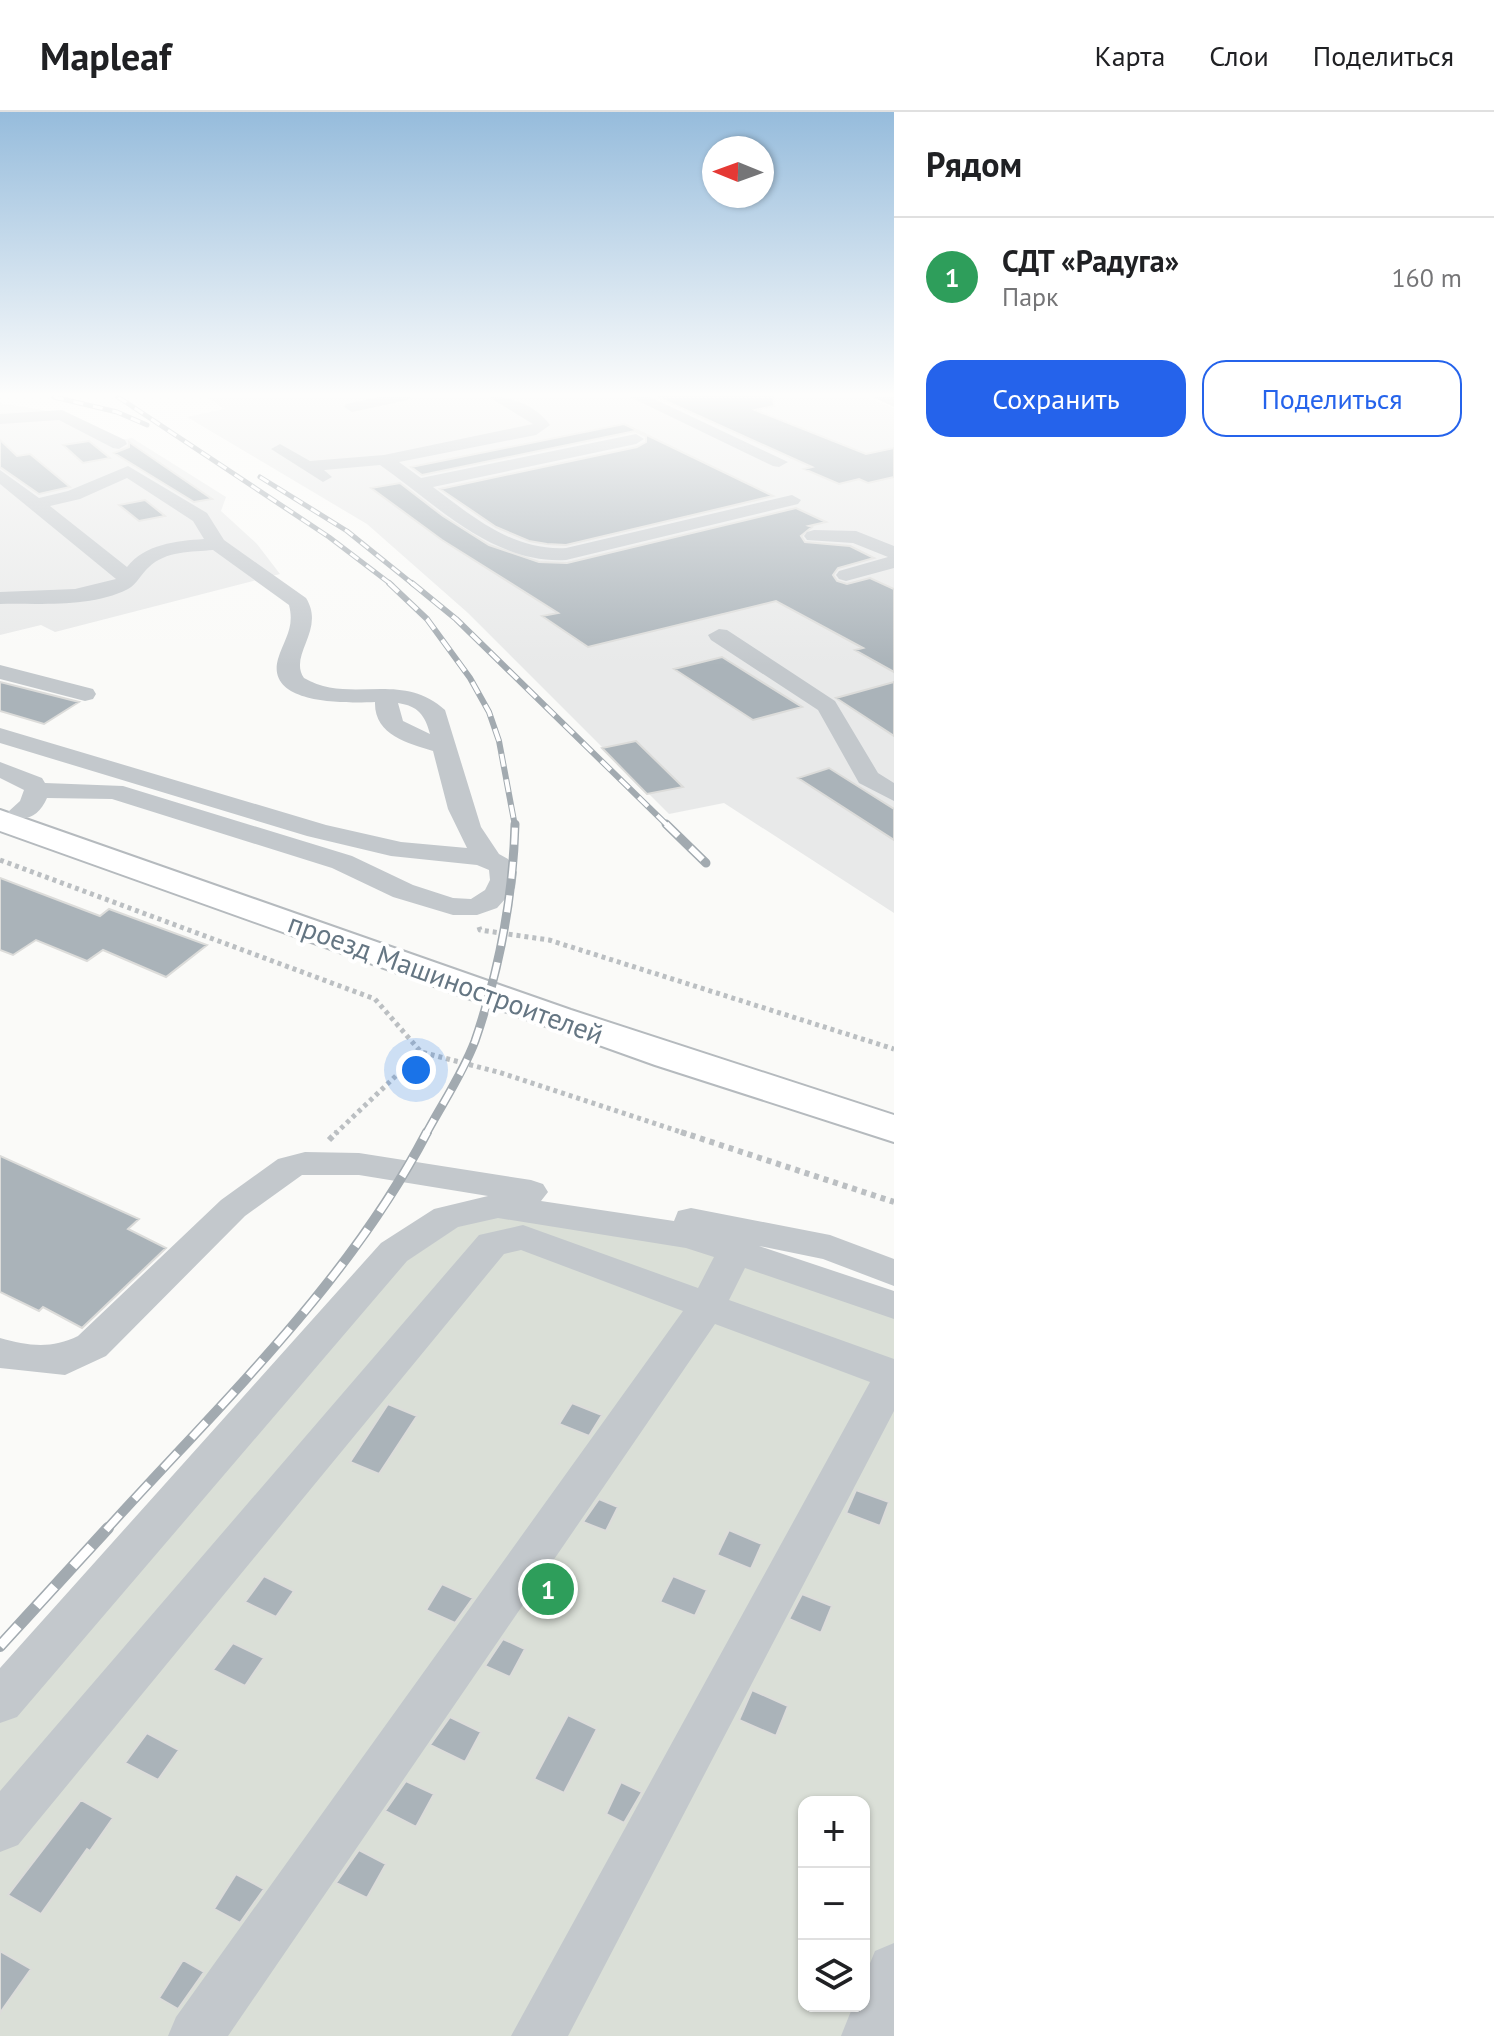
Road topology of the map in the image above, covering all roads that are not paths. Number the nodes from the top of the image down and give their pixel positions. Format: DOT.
graph roads {
  1 [pos="14,487"];
  2 [pos="92,487"];
  3 [pos="153,487"];
  4 [pos="422,487"];
  5 [pos="792,500"];
  6 [pos="35,504"];
  7 [pos="814,536"];
  8 [pos="217,544"];
  9 [pos="894,553"];
  10 [pos="894,562"];
  11 [pos="846,575"];
  12 [pos="128,578"];
  13 [pos="0,598"];
  14 [pos="719,635"];
  15 [pos="0,672"];
  16 [pos="0,691"];
  17 [pos="85,694"];
  18 [pos="387,695"];
  19 [pos="61,708"];
  20 [pos="0,735"];
  21 [pos="445,747"];
  22 [pos="0,769"];
  23 [pos="894,793"];
  24 [pos="13,810"];
  25 [pos="489,859"];
  26 [pos="894,1110"];
  27 [pos="894,1129"];
  28 [pos="735,1251"];
  29 [pos="894,1273"];
  30 [pos="894,1305"];
  31 [pos="707,1306"];
  32 [pos="0,1352"];
  33 [pos="893,1375"];
  34 [pos="0,1702"];
  35 [pos="0,1828"];
  36 [pos="894,1970"];
  37 [pos="195,2036"];
  38 [pos="538,2036"];
  39 [pos="868,2036"];
  1 -- 6 [label="street"];
  2 -- 6 [label="street"];
  3 -- 8 [label="street"];
  4 -- 5 [label="street"];
  6 -- 12 [label="street"];
  7 -- 9 [label="street"];
  8 -- 12 [label="street"];
  8 -- 18 [label="street"];
  10 -- 11 [label="street"];
  12 -- 13 [label="street"];
  14 -- 23 [label="street"];
  15 -- 17 [label="street"];
  16 -- 19 [label="street"];
  18 -- 21 [label="street"];
  18 -- 21 [label="street"];
  20 -- 25 [label="street"];
  21 -- 25 [label="street"];
  22 -- 24 [label="street"];
  24 -- 25 [label="street"];
  24 -- 26 [label="main road, проезд Машиностроителей"];
  24 -- 27 [label="main road, проезд Машиностроителей"];
  28 -- 30 [label="street"];
  28 -- 31 [label="street"];
  28 -- 34 [label="street"];
  29 -- 32 [label="street"];
  31 -- 33 [label="street"];
  31 -- 35 [label="street"];
  31 -- 37 [label="street"];
  33 -- 38 [label="street"];
  36 -- 39 [label="street"];
}
